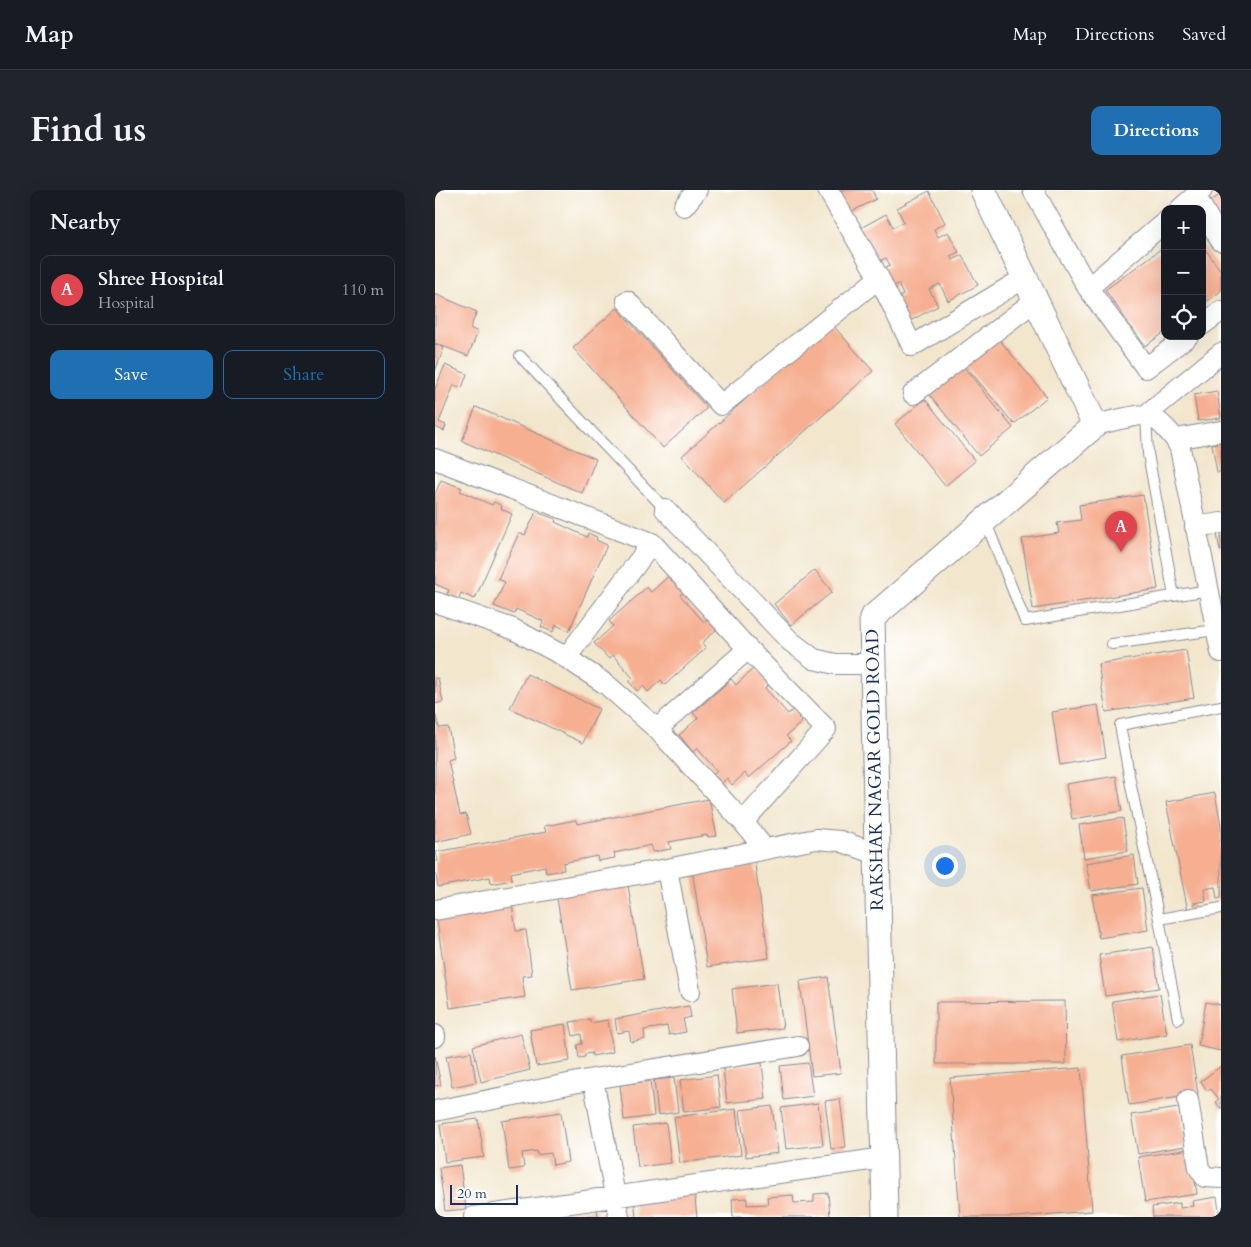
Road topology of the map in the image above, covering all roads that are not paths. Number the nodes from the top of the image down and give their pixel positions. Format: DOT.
graph roads {
  1 [pos="697,190"];
  2 [pos="829,190"];
  3 [pos="983,190"];
  4 [pos="1033,190"];
  5 [pos="1199,193"];
  6 [pos="1185,205"];
  7 [pos="684,206"];
  8 [pos="1161,225"];
  9 [pos="1221,241"];
  10 [pos="1026,276"];
  11 [pos="879,278"];
  12 [pos="1088,288"];
  13 [pos="1037,300"];
  14 [pos="627,301"];
  15 [pos="1221,311"];
  16 [pos="1206,322"];
  17 [pos="1183,340"];
  18 [pos="1221,353"];
  19 [pos="521,356"];
  20 [pos="913,394"];
  21 [pos="1146,415"];
  22 [pos="1095,425"];
  23 [pos="1221,431"];
  24 [pos="1176,439"];
  25 [pos="435,459"];
  26 [pos="665,509"];
  27 [pos="985,520"];
  28 [pos="1221,523"];
  29 [pos="1195,527"];
  30 [pos="652,542"];
  31 [pos="1208,590"];
  32 [pos="1173,596"];
  33 [pos="435,602"];
  34 [pos="1217,619"];
  35 [pos="1112,644"];
  36 [pos="748,649"];
  37 [pos="1221,652"];
  38 [pos="566,658"];
  39 [pos="873,664"];
  40 [pos="1221,706"];
  41 [pos="657,729"];
  42 [pos="743,822"];
  43 [pos="764,848"];
  44 [pos="877,854"];
  45 [pos="667,869"];
  46 [pos="1221,908"];
  47 [pos="435,910"];
  48 [pos="1159,919"];
  49 [pos="689,991"];
  50 [pos="1178,1020"];
  51 [pos="798,1046"];
  52 [pos="593,1079"];
  53 [pos="1188,1100"];
  54 [pos="435,1111"];
  55 [pos="884,1158"];
  56 [pos="1221,1178"];
  57 [pos="616,1197"];
  58 [pos="474,1217"];
  59 [pos="619,1217"];
  60 [pos="885,1217"];
  1 -- 7 [label="street"];
  2 -- 11 [label="street"];
  3 -- 10 [label="street"];
  4 -- 12 [label="street"];
  5 -- 6 [label="street"];
  5 -- 9 [label="street"];
  8 -- 12 [label="street"];
  10 -- 11 [label="street"];
  10 -- 13 [label="street"];
  11 -- 14 [label="street"];
  12 -- 17 [label="street"];
  13 -- 20 [label="street"];
  13 -- 22 [label="street"];
  15 -- 16 [label="street"];
  18 -- 21 [label="street"];
  19 -- 26 [label="lane"];
  21 -- 22 [label="street"];
  21 -- 24 [label="street"];
  21 -- 32 [label="lane"];
  22 -- 27 [label="street, RAKSHAK NAGAR GOLD ROAD"];
  23 -- 24 [label="street"];
  24 -- 29 [label="street"];
  25 -- 30 [label="street"];
  26 -- 39 [label="street"];
  27 -- 32 [label="lane"];
  27 -- 39 [label="street, RAKSHAK NAGAR GOLD ROAD"];
  28 -- 29 [label="street"];
  29 -- 31 [label="street"];
  30 -- 36 [label="street"];
  30 -- 38 [label="street"];
  31 -- 32 [label="lane"];
  31 -- 34 [label="street"];
  33 -- 38 [label="street"];
  34 -- 35 [label="lane"];
  34 -- 37 [label="street"];
  36 -- 41 [label="street"];
  36 -- 42 [label="street"];
  38 -- 41 [label="street"];
  39 -- 44 [label="street, RAKSHAK NAGAR GOLD ROAD"];
  40 -- 48 [label="lane"];
  41 -- 42 [label="street"];
  42 -- 43 [label="street"];
  43 -- 44 [label="street"];
  43 -- 45 [label="street"];
  44 -- 55 [label="street, RAKSHAK NAGAR GOLD ROAD"];
  45 -- 47 [label="street"];
  45 -- 49 [label="street"];
  46 -- 48 [label="lane"];
  48 -- 50 [label="lane"];
  51 -- 52 [label="street"];
  52 -- 54 [label="street"];
  52 -- 57 [label="street"];
  53 -- 56 [label="street"];
  55 -- 57 [label="street"];
  55 -- 60 [label="street, RAKSHAK NAGAR GOLD ROAD"];
  57 -- 58 [label="street"];
  57 -- 59 [label="street"];
}
